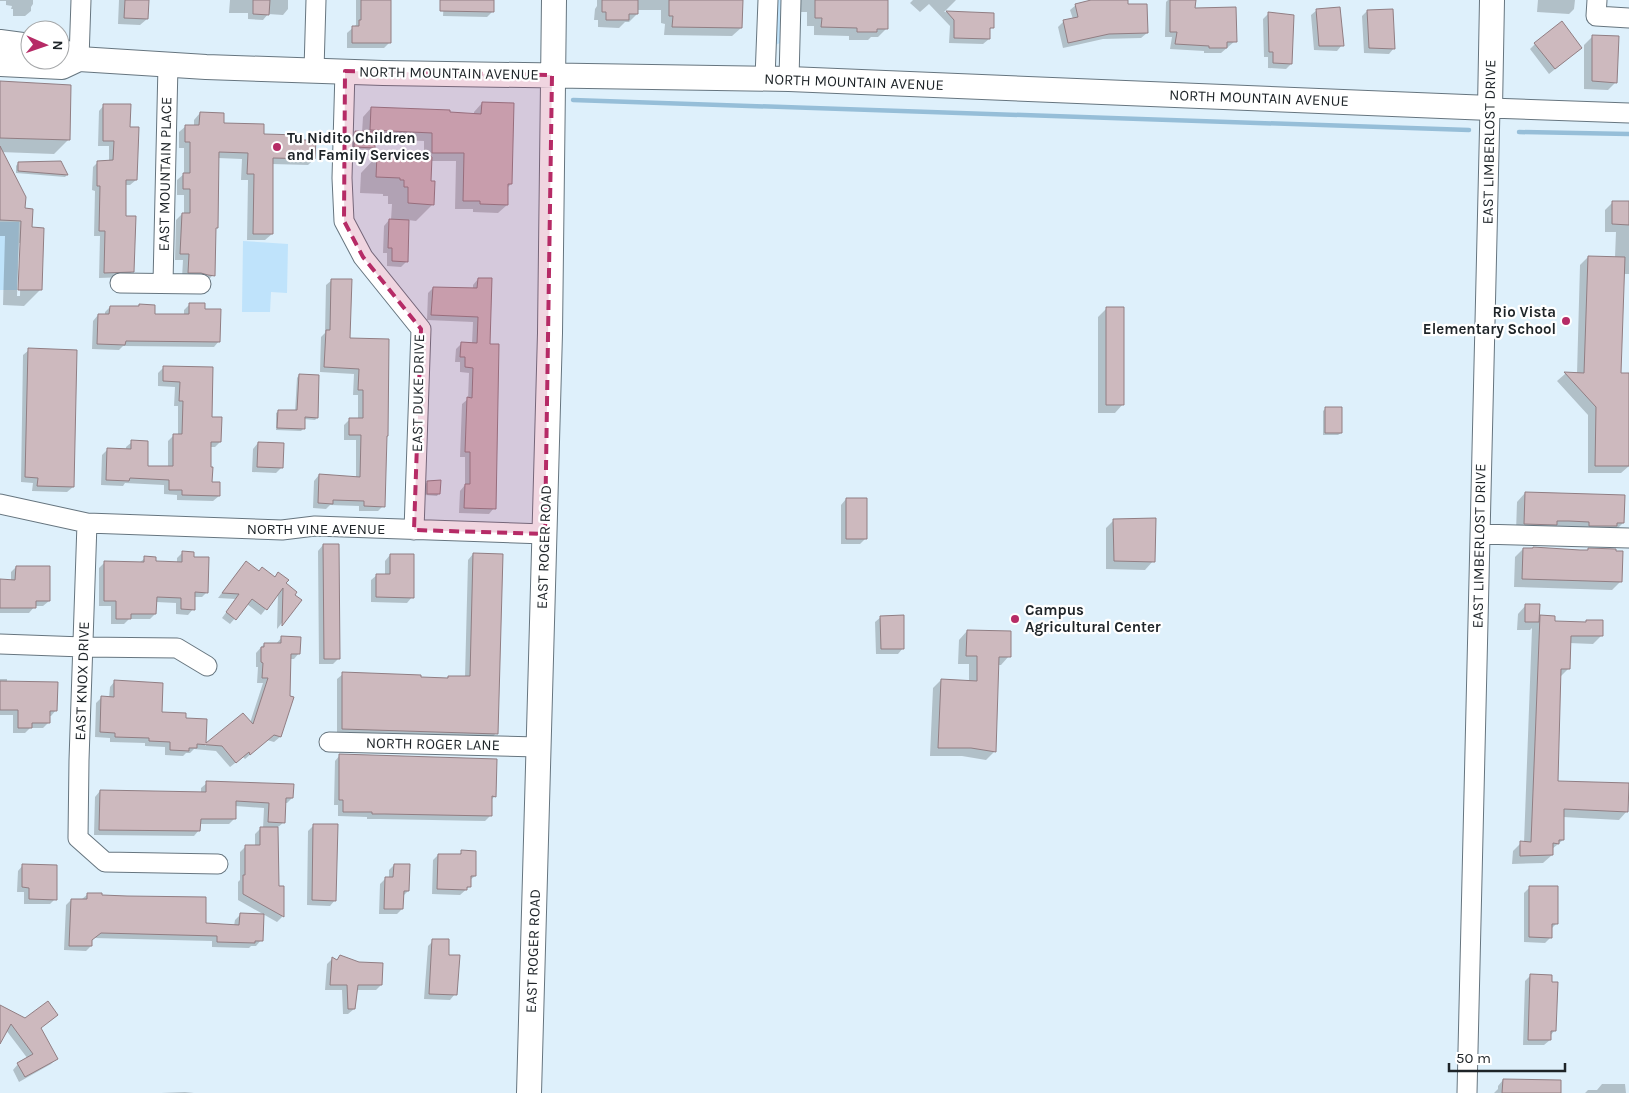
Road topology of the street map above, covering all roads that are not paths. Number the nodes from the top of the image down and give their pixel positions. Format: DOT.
graph roads {
  1 [pos="81,0"];
  2 [pos="316,0"];
  3 [pos="554,0"];
  4 [pos="768,0"];
  5 [pos="791,0"];
  6 [pos="1492,0"];
  7 [pos="1596,8"];
  8 [pos="1629,18"];
  9 [pos="0,42"];
  10 [pos="20,45"];
  11 [pos="70,55"];
  12 [pos="0,64"];
  13 [pos="20,65"];
  14 [pos="168,65"];
  15 [pos="314,70"];
  16 [pos="345,71"];
  17 [pos="552,75"];
  18 [pos="765,78"];
  19 [pos="789,79"];
  20 [pos="1490,108"];
  21 [pos="1629,113"];
  22 [pos="120,283"];
  23 [pos="163,283"];
  24 [pos="201,284"];
  25 [pos="0,504"];
  26 [pos="87,523"];
  27 [pos="414,530"];
  28 [pos="545,534"];
  29 [pos="1480,534"];
  30 [pos="1629,538"];
  31 [pos="0,644"];
  32 [pos="83,647"];
  33 [pos="207,666"];
  34 [pos="329,742"];
  35 [pos="538,747"];
  36 [pos="218,864"];
  37 [pos="529,1093"];
  38 [pos="1466,1093"];
  1 -- 11 [label="street"];
  2 -- 15 [label="street"];
  3 -- 17 [label="street, EAST ROGER ROAD"];
  4 -- 18 [label="street"];
  5 -- 19 [label="street"];
  6 -- 20 [label="street, EAST LIMBERLOST DRIVE"];
  7 -- 8 [label="street"];
  9 -- 10 [label="street"];
  11 -- 14 [label="street, NORTH MOUNTAIN AVENUE"];
  12 -- 13 [label="street, NORTH MOUNTAIN AVENUE"];
  14 -- 15 [label="street, NORTH MOUNTAIN AVENUE"];
  14 -- 23 [label="street, EAST MOUNTAIN PLACE"];
  15 -- 16 [label="street, NORTH MOUNTAIN AVENUE"];
  16 -- 17 [label="street, NORTH MOUNTAIN AVENUE"];
  16 -- 27 [label="street, EAST DUKE DRIVE"];
  17 -- 18 [label="street, NORTH MOUNTAIN AVENUE"];
  17 -- 28 [label="street, EAST ROGER ROAD"];
  18 -- 19 [label="street, NORTH MOUNTAIN AVENUE"];
  19 -- 20 [label="street, NORTH MOUNTAIN AVENUE"];
  20 -- 21 [label="street, NORTH MOUNTAIN AVENUE"];
  20 -- 29 [label="street, EAST LIMBERLOST DRIVE"];
  22 -- 23 [label="street"];
  23 -- 24 [label="street"];
  25 -- 26 [label="street, NORTH VINE AVENUE"];
  26 -- 27 [label="street, NORTH VINE AVENUE"];
  26 -- 32 [label="street, EAST KNOX DRIVE"];
  27 -- 28 [label="street, NORTH VINE AVENUE"];
  28 -- 35 [label="street, EAST ROGER ROAD"];
  29 -- 30 [label="street"];
  29 -- 38 [label="street, EAST LIMBERLOST DRIVE"];
  31 -- 32 [label="street"];
  32 -- 33 [label="street"];
  32 -- 36 [label="street, EAST KNOX DRIVE"];
  34 -- 35 [label="street, NORTH ROGER LANE"];
  35 -- 37 [label="street, EAST ROGER ROAD"];
}
